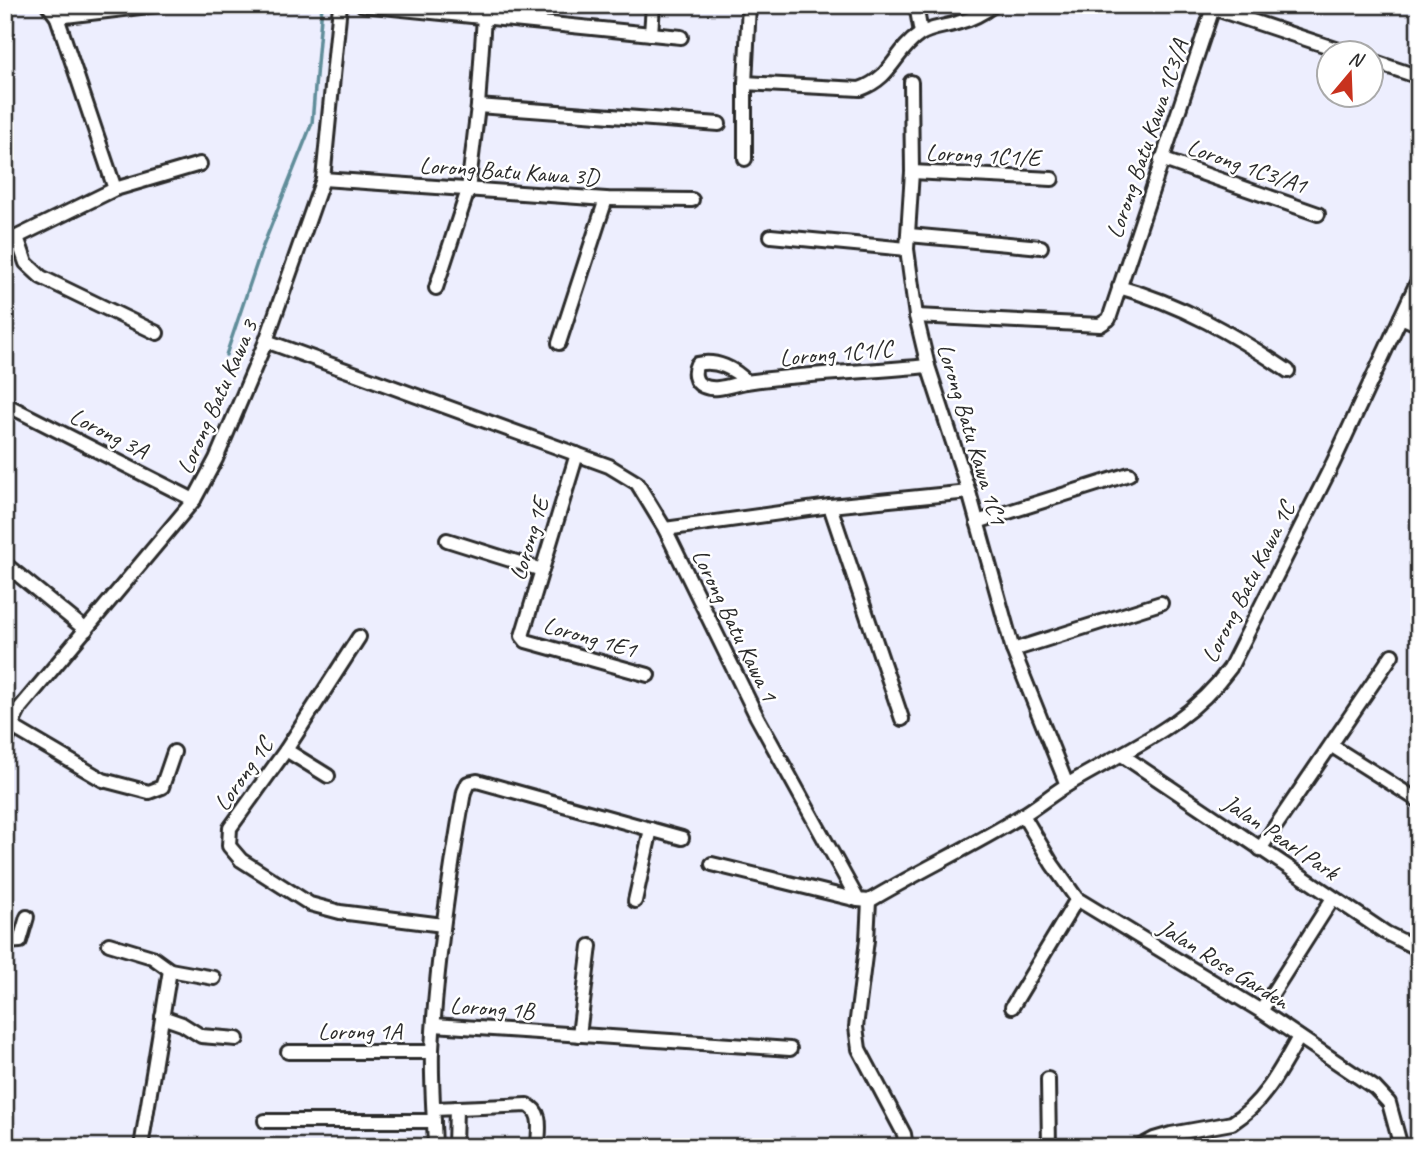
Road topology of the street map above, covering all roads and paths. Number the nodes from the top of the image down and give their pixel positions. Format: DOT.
graph roads {
  1 [pos="48,5"];
  2 [pos="157,5"];
  3 [pos="340,5"];
  4 [pos="363,5"];
  5 [pos="503,5"];
  6 [pos="653,5"];
  7 [pos="748,5"];
  8 [pos="916,5"];
  9 [pos="994,5"];
  10 [pos="1210,6"];
  11 [pos="57,17"];
  12 [pos="485,18"];
  13 [pos="501,19"];
  14 [pos="921,33"];
  15 [pos="651,34"];
  16 [pos="681,37"];
  17 [pos="1316,42"];
  18 [pos="1386,66"];
  19 [pos="1419,77"];
  20 [pos="911,82"];
  21 [pos="746,83"];
  22 [pos="478,106"];
  23 [pos="719,124"];
  24 [pos="745,159"];
  25 [pos="1161,159"];
  26 [pos="201,164"];
  27 [pos="912,172"];
  28 [pos="1052,179"];
  29 [pos="323,180"];
  30 [pos="115,189"];
  31 [pos="467,190"];
  32 [pos="606,199"];
  33 [pos="692,200"];
  34 [pos="1318,214"];
  35 [pos="909,234"];
  36 [pos="771,236"];
  37 [pos="11,239"];
  38 [pos="1041,247"];
  39 [pos="907,249"];
  40 [pos="1419,278"];
  41 [pos="1119,287"];
  42 [pos="436,288"];
  43 [pos="916,316"];
  44 [pos="1401,317"];
  45 [pos="1419,325"];
  46 [pos="157,333"];
  47 [pos="266,341"];
  48 [pos="558,343"];
  49 [pos="928,366"];
  50 [pos="1288,370"];
  51 [pos="747,382"];
  52 [pos="5,404"];
  53 [pos="577,454"];
  54 [pos="1129,474"];
  55 [pos="969,492"];
  56 [pos="194,500"];
  57 [pos="830,506"];
  58 [pos="977,522"];
  59 [pos="665,529"];
  60 [pos="447,540"];
  61 [pos="5,564"];
  62 [pos="542,570"];
  63 [pos="1161,603"];
  64 [pos="86,630"];
  65 [pos="522,636"];
  66 [pos="359,637"];
  67 [pos="1013,650"];
  68 [pos="1392,655"];
  69 [pos="648,675"];
  70 [pos="902,719"];
  71 [pos="11,726"];
  72 [pos="1332,746"];
  73 [pos="5,748"];
  74 [pos="286,750"];
  75 [pos="174,751"];
  76 [pos="1122,755"];
  77 [pos="328,776"];
  78 [pos="1067,785"];
  79 [pos="1419,801"];
  80 [pos="1023,815"];
  81 [pos="651,829"];
  82 [pos="682,838"];
  83 [pos="1260,849"];
  84 [pos="712,864"];
  85 [pos="1333,898"];
  86 [pos="1077,899"];
  87 [pos="863,900"];
  88 [pos="635,901"];
  89 [pos="27,917"];
  90 [pos="443,925"];
  91 [pos="5,942"];
  92 [pos="109,944"];
  93 [pos="590,946"];
  94 [pos="1419,949"];
  95 [pos="170,970"];
  96 [pos="214,978"];
  97 [pos="1012,1007"];
  98 [pos="1261,1011"];
  99 [pos="162,1017"];
  100 [pos="434,1025"];
  101 [pos="579,1035"];
  102 [pos="1298,1037"];
  103 [pos="237,1040"];
  104 [pos="790,1049"];
  105 [pos="288,1052"];
  106 [pos="432,1052"];
  107 [pos="1048,1079"];
  108 [pos="456,1108"];
  109 [pos="434,1115"];
  110 [pos="265,1121"];
  111 [pos="141,1147"];
  112 [pos="435,1147"];
  113 [pos="455,1147"];
  114 [pos="538,1147"];
  115 [pos="906,1147"];
  116 [pos="1049,1147"];
  117 [pos="1139,1147"];
  118 [pos="1401,1147"];
  1 -- 11 [label="street"];
  2 -- 11 [label="street"];
  3 -- 29 [label="street, Lorong Batu Kawa 3"];
  4 -- 12 [label="street"];
  5 -- 13 [label="street"];
  6 -- 15 [label="street"];
  7 -- 21 [label="street"];
  8 -- 14 [label="street"];
  9 -- 14 [label="street"];
  10 -- 17 [label="street"];
  10 -- 25 [label="street, Lorong Batu Kawa 1C3/A"];
  11 -- 30 [label="street"];
  12 -- 13 [label="street"];
  12 -- 22 [label="street"];
  13 -- 15 [label="street"];
  14 -- 21 [label="street"];
  15 -- 16 [label="street"];
  18 -- 19 [label="street"];
  20 -- 27 [label="street, Lorong Batu Kawa 1C1"];
  21 -- 24 [label="street"];
  22 -- 23 [label="street"];
  22 -- 31 [label="street"];
  25 -- 34 [label="street, Lorong 1C3/A1"];
  25 -- 41 [label="street, Lorong Batu Kawa 1C3/A"];
  26 -- 30 [label="street"];
  27 -- 28 [label="street, Lorong 1C1/E"];
  27 -- 35 [label="street, Lorong Batu Kawa 1C1"];
  29 -- 31 [label="street, Lorong Batu Kawa 3D"];
  29 -- 47 [label="street, Lorong Batu Kawa 3"];
  30 -- 37 [label="street"];
  31 -- 32 [label="street, Lorong Batu Kawa 3D"];
  31 -- 42 [label="street"];
  32 -- 33 [label="street, Lorong Batu Kawa 3D"];
  32 -- 48 [label="street"];
  35 -- 38 [label="street"];
  35 -- 39 [label="street, Lorong Batu Kawa 1C1"];
  36 -- 39 [label="street"];
  37 -- 46 [label="street"];
  39 -- 43 [label="street, Lorong Batu Kawa 1C1"];
  40 -- 44 [label="street, Lorong Batu Kawa 1C"];
  41 -- 43 [label="street, Lorong Batu Kawa 1C3/A"];
  41 -- 50 [label="street"];
  43 -- 49 [label="street, Lorong Batu Kawa 1C1"];
  44 -- 45 [label="street"];
  44 -- 76 [label="street, Lorong Batu Kawa 1C"];
  47 -- 53 [label="street, Lorong Batu Kawa 1"];
  47 -- 56 [label="street, Lorong Batu Kawa 3"];
  49 -- 51 [label="street, Lorong 1C1/C"];
  49 -- 55 [label="street, Lorong Batu Kawa 1C1"];
  52 -- 56 [label="street, Lorong 3A"];
  53 -- 59 [label="street, Lorong Batu Kawa 1"];
  53 -- 62 [label="street, Lorong 1E"];
  54 -- 58 [label="street"];
  55 -- 57 [label="street"];
  55 -- 58 [label="street, Lorong Batu Kawa 1C1"];
  56 -- 64 [label="street, Lorong Batu Kawa 3"];
  57 -- 59 [label="street"];
  57 -- 70 [label="street"];
  58 -- 67 [label="street, Lorong Batu Kawa 1C1"];
  59 -- 87 [label="street, Lorong Batu Kawa 1"];
  60 -- 62 [label="street"];
  61 -- 64 [label="street"];
  62 -- 65 [label="street, Lorong 1E"];
  63 -- 67 [label="street"];
  64 -- 71 [label="street, Lorong Batu Kawa 3"];
  65 -- 69 [label="street, Lorong 1E1"];
  66 -- 74 [label="street, Lorong 1C"];
  67 -- 78 [label="street, Lorong Batu Kawa 1C1"];
  68 -- 72 [label="street"];
  71 -- 73 [label="street, Lorong Batu Kawa 3"];
  71 -- 75 [label="street"];
  72 -- 79 [label="street"];
  72 -- 83 [label="street"];
  74 -- 77 [label="street"];
  74 -- 90 [label="street, Lorong 1C"];
  76 -- 78 [label="street, Lorong Batu Kawa 1C"];
  76 -- 83 [label="street, Jalan Pearl Park"];
  78 -- 80 [label="street, Lorong Batu Kawa 1C"];
  80 -- 86 [label="street, Jalan Rose Garden"];
  80 -- 87 [label="street, Lorong Batu Kawa 1C"];
  81 -- 82 [label="street"];
  81 -- 88 [label="street"];
  81 -- 90 [label="street, Lorong 1B"];
  83 -- 85 [label="street, Jalan Pearl Park"];
  84 -- 87 [label="street"];
  85 -- 94 [label="street, Jalan Pearl Park"];
  85 -- 98 [label="street"];
  86 -- 97 [label="street"];
  86 -- 98 [label="street, Jalan Rose Garden"];
  87 -- 115 [label="street"];
  89 -- 91 [label="street"];
  90 -- 100 [label="street, Lorong 1B"];
  92 -- 95 [label="street"];
  93 -- 101 [label="street"];
  95 -- 96 [label="street"];
  95 -- 99 [label="street"];
  98 -- 102 [label="street, Jalan Rose Garden"];
  99 -- 103 [label="street"];
  99 -- 111 [label="street"];
  100 -- 101 [label="street, Lorong 1B"];
  100 -- 106 [label="street"];
  101 -- 104 [label="street, Lorong 1B"];
  102 -- 117 [label="street"];
  102 -- 118 [label="street, Jalan Rose Garden"];
  105 -- 106 [label="street, Lorong 1A"];
  106 -- 109 [label="street"];
  107 -- 116 [label="street"];
  108 -- 109 [label="street"];
  108 -- 113 [label="street"];
  108 -- 114 [label="street"];
  109 -- 110 [label="street"];
  109 -- 112 [label="street"];
}
